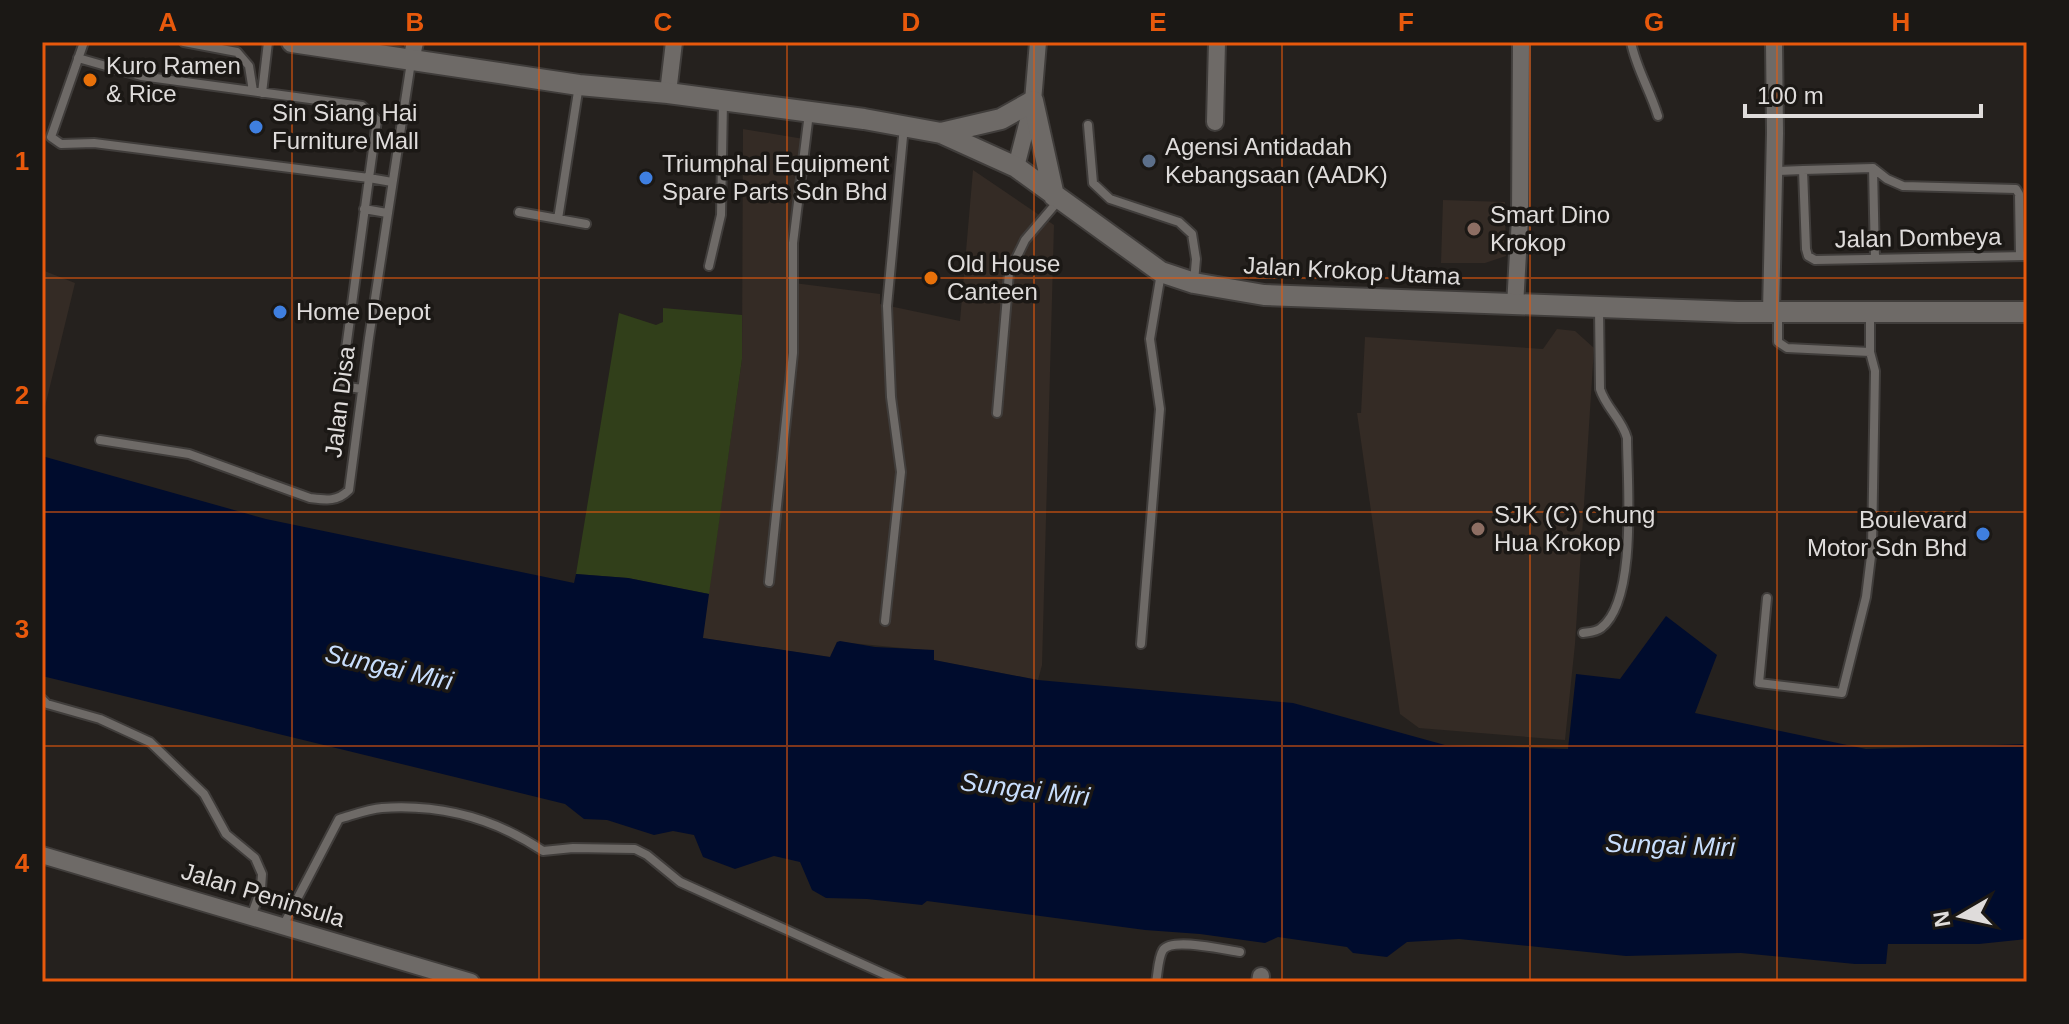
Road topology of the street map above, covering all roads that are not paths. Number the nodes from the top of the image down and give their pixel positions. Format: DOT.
graph roads {
  1 [pos="84,42"];
  2 [pos="184,42"];
  3 [pos="268,42"];
  4 [pos="292,42"];
  5 [pos="674,42"];
  6 [pos="1038,42"];
  7 [pos="1217,42"];
  8 [pos="1521,42"];
  9 [pos="1631,42"];
  10 [pos="1774,42"];
  11 [pos="413,52"];
  12 [pos="78,58"];
  13 [pos="579,85"];
  14 [pos="258,92"];
  15 [pos="668,93"];
  16 [pos="723,100"];
  17 [pos="1033,101"];
  18 [pos="809,112"];
  19 [pos="1658,116"];
  20 [pos="1215,122"];
  21 [pos="1088,125"];
  22 [pos="904,126"];
  23 [pos="941,133"];
  24 [pos="1016,167"];
  25 [pos="1873,168"];
  26 [pos="1803,170"];
  27 [pos="1775,171"];
  28 [pos="369,178"];
  29 [pos="392,182"];
  30 [pos="1057,198"];
  31 [pos="364,209"];
  32 [pos="519,212"];
  33 [pos="387,213"];
  34 [pos="558,219"];
  35 [pos="586,224"];
  36 [pos="2023,256"];
  37 [pos="1875,258"];
  38 [pos="709,266"];
  39 [pos="1161,272"];
  40 [pos="1194,283"];
  41 [pos="1515,306"];
  42 [pos="1599,309"];
  43 [pos="1775,312"];
  44 [pos="2027,312"];
  45 [pos="1870,313"];
  46 [pos="1870,352"];
  47 [pos="362,389"];
  48 [pos="997,413"];
  49 [pos="100,440"];
  50 [pos="769,582"];
  51 [pos="1767,598"];
  52 [pos="885,621"];
  53 [pos="1583,633"];
  54 [pos="1141,644"];
  55 [pos="42,699"];
  56 [pos="42,855"];
  57 [pos="251,917"];
  58 [pos="283,926"];
  59 [pos="1240,952"];
  60 [pos="471,982"];
  61 [pos="902,982"];
  62 [pos="1156,982"];
  1 -- 12 [label="lane"];
  2 -- 14 [label="lane"];
  3 -- 14 [label="lane"];
  4 -- 11 [label="street, Jalan Krokop Utama"];
  5 -- 15 [label="street"];
  6 -- 17 [label="street"];
  7 -- 20 [label="street"];
  8 -- 41 [label="street"];
  9 -- 19 [label="lane"];
  10 -- 27 [label="street"];
  11 -- 13 [label="street, Jalan Krokop Utama"];
  11 -- 29 [label="lane, Jalan Disa"];
  12 -- 14 [label="lane"];
  12 -- 28 [label="lane"];
  13 -- 15 [label="street, Jalan Krokop Utama"];
  13 -- 34 [label="lane"];
  14 -- 28 [label="lane"];
  15 -- 16 [label="street, Jalan Krokop Utama"];
  16 -- 18 [label="street, Jalan Krokop Utama"];
  16 -- 38 [label="lane"];
  17 -- 23 [label="street"];
  17 -- 24 [label="street"];
  17 -- 30 [label="street"];
  18 -- 22 [label="street, Jalan Krokop Utama"];
  18 -- 50 [label="lane"];
  21 -- 40 [label="lane"];
  22 -- 23 [label="street, Jalan Krokop Utama"];
  22 -- 52 [label="lane"];
  23 -- 24 [label="street, Jalan Krokop Utama"];
  24 -- 30 [label="street, Jalan Krokop Utama"];
  25 -- 26 [label="lane, Jalan Dombeya"];
  25 -- 36 [label="lane, Jalan Dombeya"];
  25 -- 37 [label="lane"];
  26 -- 27 [label="lane, Jalan Dombeya"];
  26 -- 37 [label="lane, Jalan Dombeya"];
  27 -- 43 [label="street"];
  28 -- 29 [label="lane"];
  28 -- 31 [label="lane"];
  29 -- 33 [label="lane, Jalan Disa"];
  30 -- 39 [label="street, Jalan Krokop Utama"];
  30 -- 48 [label="lane"];
  31 -- 33 [label="lane"];
  31 -- 47 [label="lane"];
  32 -- 34 [label="lane"];
  33 -- 47 [label="lane, Jalan Disa"];
  34 -- 35 [label="lane"];
  36 -- 37 [label="lane, Jalan Dombeya"];
  39 -- 40 [label="street, Jalan Krokop Utama"];
  39 -- 54 [label="lane"];
  40 -- 41 [label="street, Jalan Krokop Utama"];
  41 -- 42 [label="street, Jalan Krokop Utama"];
  42 -- 43 [label="street, Jalan Krokop Utama"];
  42 -- 53 [label="lane"];
  43 -- 45 [label="street, Jalan Krokop Utama"];
  43 -- 46 [label="lane"];
  44 -- 45 [label="street, Jalan Krokop Utama"];
  45 -- 46 [label="lane"];
  46 -- 51 [label="lane"];
  47 -- 49 [label="lane, Jalan Disa"];
  55 -- 57 [label="lane"];
  56 -- 57 [label="street, Jalan Peninsula"];
  57 -- 58 [label="street, Jalan Peninsula"];
  58 -- 60 [label="street, Jalan Peninsula"];
  58 -- 61 [label="lane"];
  59 -- 62 [label="lane"];
}
